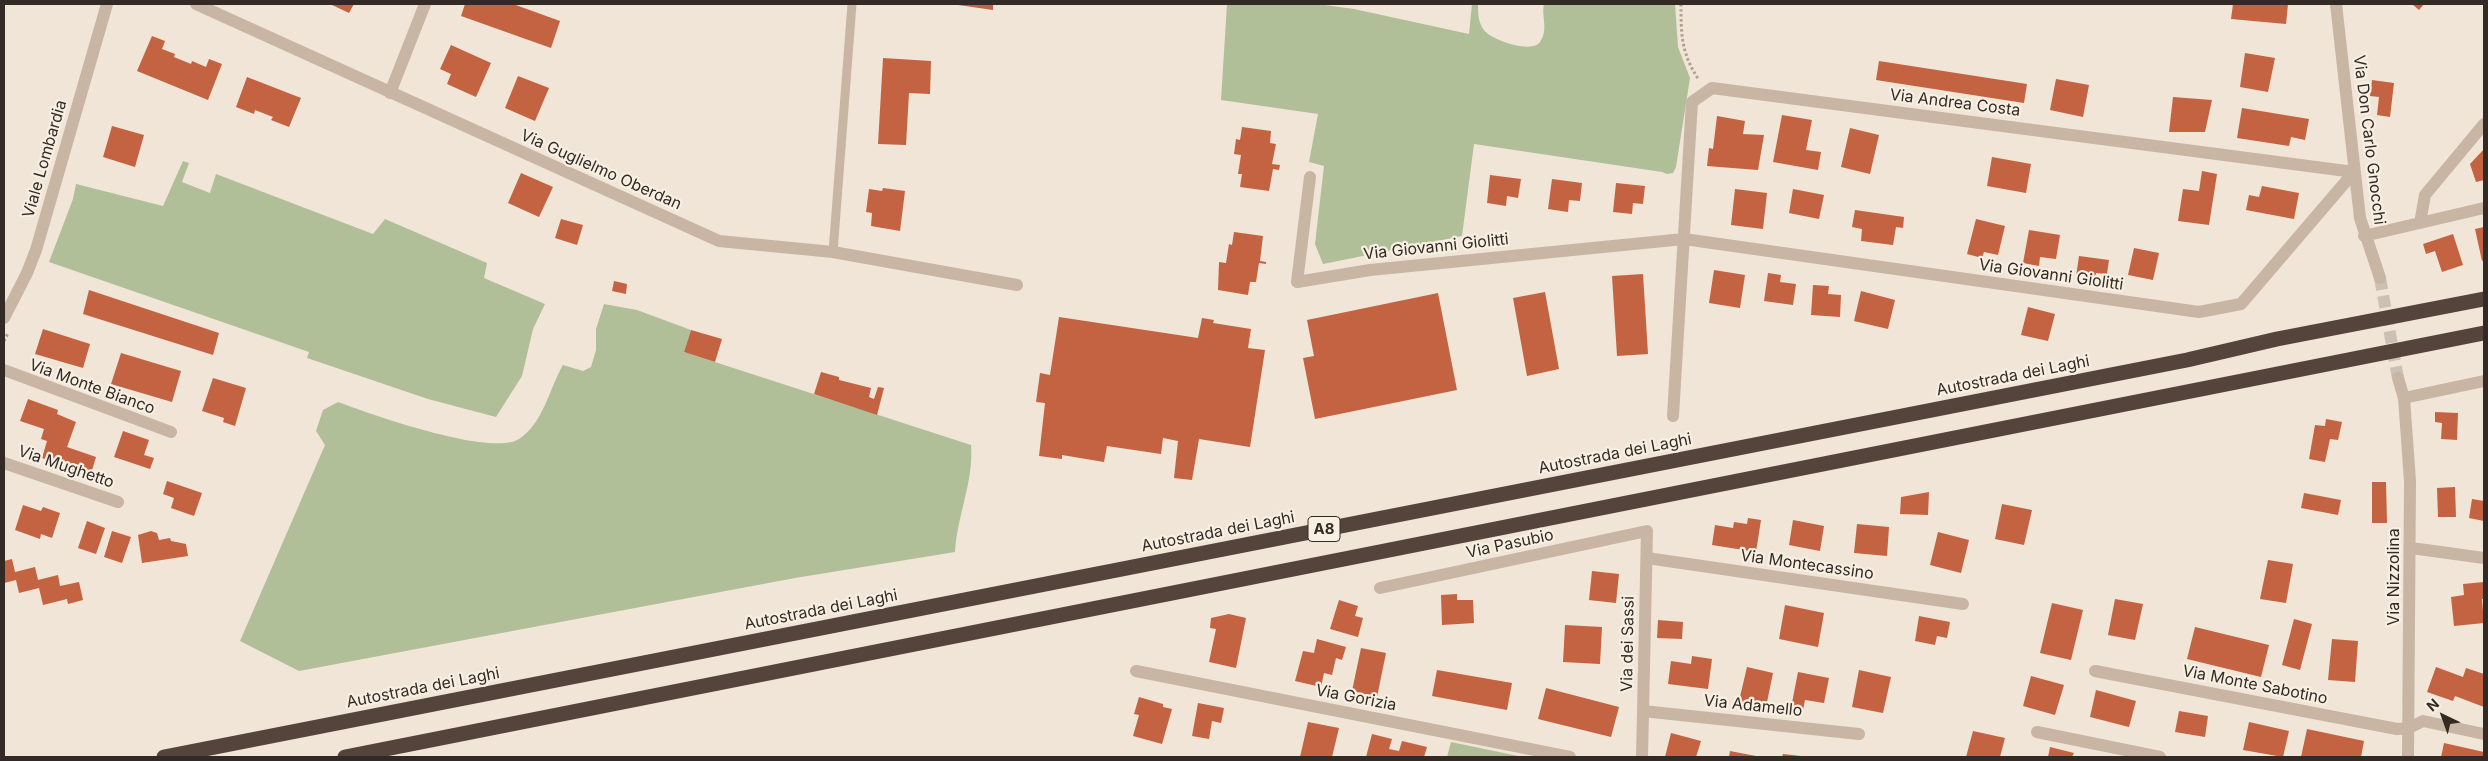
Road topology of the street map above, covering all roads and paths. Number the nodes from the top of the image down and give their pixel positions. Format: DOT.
graph roads {
  1 [pos="107,4"];
  2 [pos="196,4"];
  3 [pos="425,4"];
  4 [pos="852,4"];
  5 [pos="1681,4"];
  6 [pos="2336,4"];
  7 [pos="1712,88"];
  8 [pos="390,93"];
  9 [pos="2484,124"];
  10 [pos="2354,172"];
  11 [pos="1310,177"];
  12 [pos="2484,208"];
  13 [pos="2420,223"];
  14 [pos="2364,236"];
  15 [pos="1684,239"];
  16 [pos="833,252"];
  17 [pos="2380,278"];
  18 [pos="1017,285"];
  19 [pos="2484,299"];
  20 [pos="4,318"];
  21 [pos="2484,333"];
  22 [pos="4,370"];
  23 [pos="2398,378"];
  24 [pos="2484,381"];
  25 [pos="2404,398"];
  26 [pos="1673,416"];
  27 [pos="171,432"];
  28 [pos="4,463"];
  29 [pos="118,502"];
  30 [pos="1647,531"];
  31 [pos="2411,548"];
  32 [pos="1647,558"];
  33 [pos="2484,558"];
  34 [pos="1380,588"];
  35 [pos="1963,604"];
  36 [pos="1136,670"];
  37 [pos="2095,671"];
  38 [pos="1643,711"];
  39 [pos="2409,728"];
  40 [pos="2037,732"];
  41 [pos="1859,734"];
  42 [pos="2484,734"];
  43 [pos="164,757"];
  44 [pos="345,757"];
  45 [pos="1570,757"];
  46 [pos="1642,757"];
  47 [pos="2160,757"];
  48 [pos="2408,757"];
  1 -- 20 [label="street, Viale Lombardia"];
  2 -- 8 [label="street, Via Guglielmo Oberdan"];
  3 -- 8 [label="street"];
  4 -- 16 [label="lane"];
  5 -- 7 [label="path"];
  6 -- 10 [label="street, Via Don Carlo Gnocchi"];
  7 -- 10 [label="street, Via Andrea Costa"];
  7 -- 15 [label="street"];
  8 -- 16 [label="street, Via Guglielmo Oberdan"];
  9 -- 13 [label="street"];
  10 -- 14 [label="street, Via Don Carlo Gnocchi"];
  10 -- 15 [label="street, Via Giovanni Giolitti"];
  11 -- 15 [label="street, Via Giovanni Giolitti"];
  12 -- 13 [label="street"];
  13 -- 14 [label="street"];
  14 -- 17 [label="street, Via Don Carlo Gnocchi"];
  15 -- 26 [label="street"];
  16 -- 18 [label="street, Via Guglielmo Oberdan"];
  19 -- 43 [label="highway, Autostrada dei Laghi / A8"];
  21 -- 44 [label="highway, A8"];
  22 -- 27 [label="street, Via Monte Bianco"];
  23 -- 25 [label="street"];
  24 -- 25 [label="street"];
  25 -- 31 [label="street, Via Nizzolina"];
  28 -- 29 [label="street, Via Mughetto"];
  30 -- 32 [label="street, Via dei Sassi"];
  30 -- 34 [label="street, Via Pasubio"];
  31 -- 33 [label="street"];
  31 -- 39 [label="street, Via Nizzolina"];
  32 -- 35 [label="street, Via Montecassino"];
  32 -- 38 [label="street, Via dei Sassi"];
  36 -- 45 [label="street, Via Gorizia"];
  37 -- 39 [label="street, Via Monte Sabotino"];
  38 -- 41 [label="street, Via Adamello"];
  38 -- 46 [label="street, Via dei Sassi"];
  39 -- 42 [label="street, Via Monte Sabotino"];
  39 -- 48 [label="street, Via Nizzolina"];
  40 -- 47 [label="street"];
}
